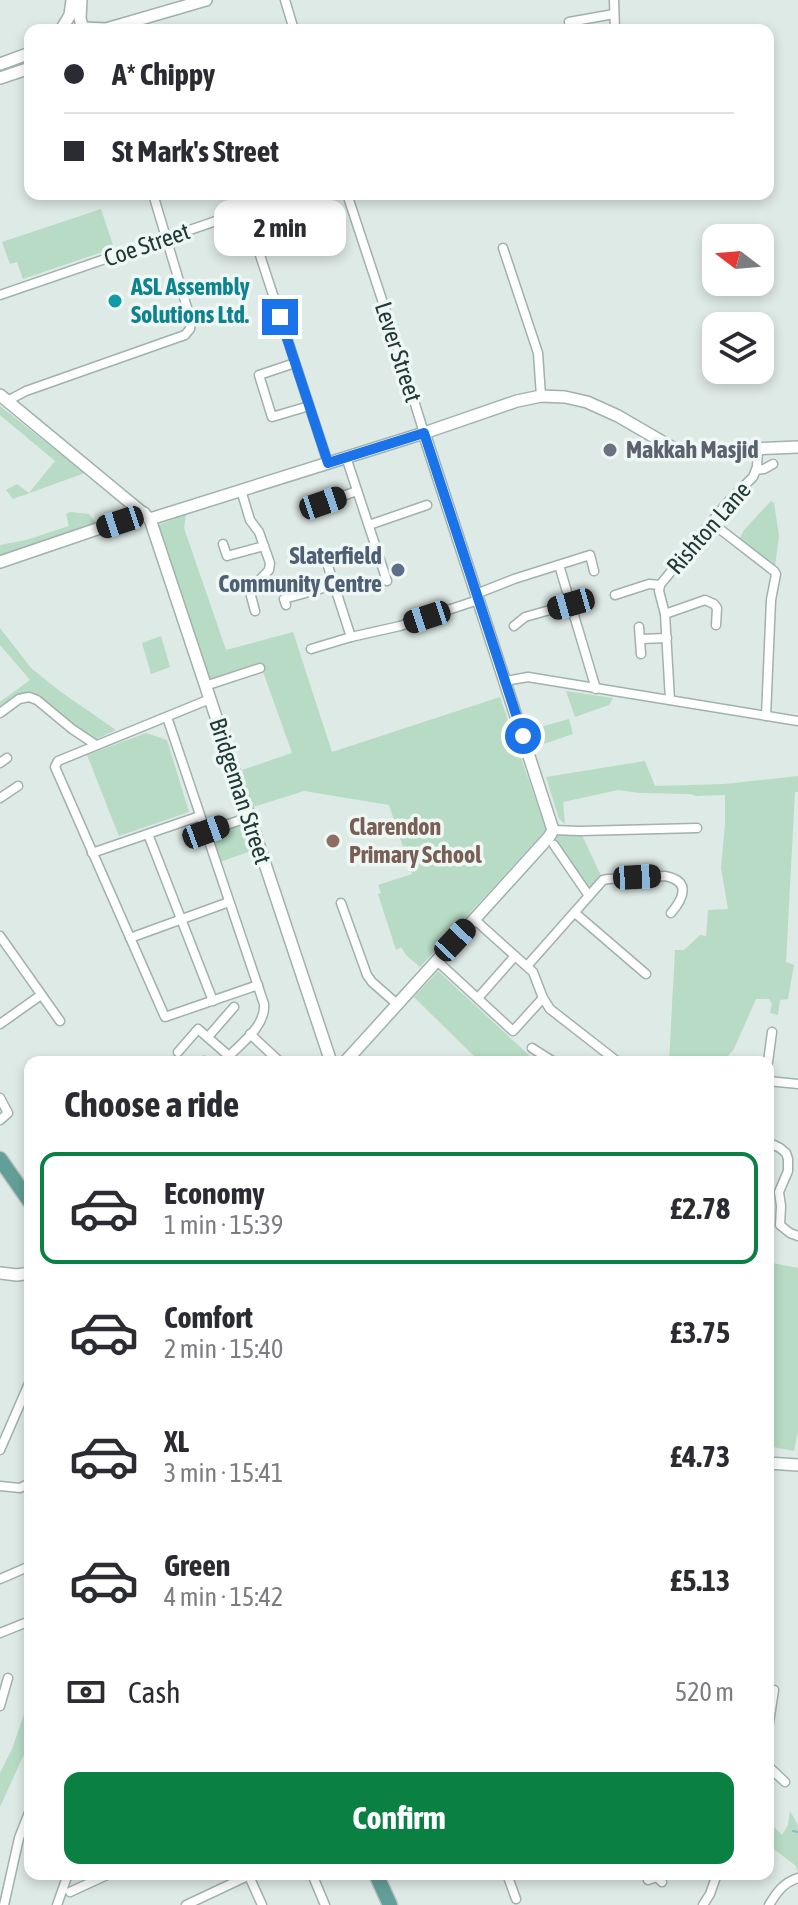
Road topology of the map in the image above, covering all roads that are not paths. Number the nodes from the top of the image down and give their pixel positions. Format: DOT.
graph roads {
  1 [pos="72,0"];
  2 [pos="81,0"];
  3 [pos="206,0"];
  4 [pos="285,0"];
  5 [pos="614,0"];
  6 [pos="614,14"];
  7 [pos="569,22"];
  8 [pos="65,24"];
  9 [pos="82,24"];
  10 [pos="125,24"];
  11 [pos="292,24"];
  12 [pos="615,24"];
  13 [pos="24,55"];
  14 [pos="0,64"];
  15 [pos="24,70"];
  16 [pos="0,78"];
  17 [pos="155,200"];
  18 [pos="242,200"];
  19 [pos="277,200"];
  20 [pos="349,200"];
  21 [pos="245,211"];
  22 [pos="167,238"];
  23 [pos="503,248"];
  24 [pos="0,295"];
  25 [pos="295,363"];
  26 [pos="541,396"];
  27 [pos="4,398"];
  28 [pos="309,406"];
  29 [pos="424,433"];
  30 [pos="797,443"];
  31 [pos="758,448"];
  32 [pos="346,457"];
  33 [pos="328,463"];
  34 [pos="773,464"];
  35 [pos="756,470"];
  36 [pos="241,490"];
  37 [pos="357,491"];
  38 [pos="317,505"];
  39 [pos="427,505"];
  40 [pos="147,516"];
  41 [pos="712,523"];
  42 [pos="369,525"];
  43 [pos="223,544"];
  44 [pos="264,546"];
  45 [pos="324,554"];
  46 [pos="0,562"];
  47 [pos="559,565"];
  48 [pos="594,571"];
  49 [pos="387,581"];
  50 [pos="334,585"];
  51 [pos="660,585"];
  52 [pos="615,595"];
  53 [pos="477,597"];
  54 [pos="571,604"];
  55 [pos="286,605"];
  56 [pos="255,611"];
  57 [pos="665,614"];
  58 [pos="716,625"];
  59 [pos="514,626"];
  60 [pos="639,627"];
  61 [pos="351,637"];
  62 [pos="667,638"];
  63 [pos="641,639"];
  64 [pos="311,649"];
  65 [pos="641,654"];
  66 [pos="260,668"];
  67 [pos="505,681"];
  68 [pos="205,686"];
  69 [pos="596,689"];
  70 [pos="210,699"];
  71 [pos="670,700"];
  72 [pos="0,713"];
  73 [pos="766,716"];
  74 [pos="167,717"];
  75 [pos="798,721"];
  76 [pos="96,745"];
  77 [pos="18,786"];
  78 [pos="0,798"];
  79 [pos="200,816"];
  80 [pos="249,817"];
  81 [pos="697,828"];
  82 [pos="553,830"];
  83 [pos="206,832"];
  84 [pos="148,834"];
  85 [pos="554,845"];
  86 [pos="92,853"];
  87 [pos="589,896"];
  88 [pos="229,902"];
  89 [pos="341,903"];
  90 [pos="575,913"];
  91 [pos="671,913"];
  92 [pos="181,919"];
  93 [pos="474,919"];
  94 [pos="0,936"];
  95 [pos="130,938"];
  96 [pos="515,956"];
  97 [pos="436,960"];
  98 [pos="527,966"];
  99 [pos="646,974"];
  100 [pos="258,985"];
  101 [pos="41,995"];
  102 [pos="478,998"];
  103 [pos="543,998"];
  104 [pos="213,1001"];
  105 [pos="397,1004"];
  106 [pos="229,1009"];
  107 [pos="60,1021"];
  108 [pos="0,1024"];
  109 [pos="772,1032"];
  110 [pos="250,1034"];
  111 [pos="208,1037"];
  112 [pos="532,1048"];
  113 [pos="178,1052"];
  114 [pos="230,1056"];
  115 [pos="235,1056"];
  116 [pos="278,1056"];
  117 [pos="329,1056"];
  118 [pos="350,1056"];
  119 [pos="544,1056"];
  120 [pos="610,1056"];
  121 [pos="770,1056"];
  122 [pos="774,1082"];
  123 [pos="798,1084"];
  124 [pos="0,1098"];
  125 [pos="0,1120"];
  126 [pos="774,1145"];
  127 [pos="797,1152"];
  128 [pos="787,1157"];
  129 [pos="0,1159"];
  130 [pos="24,1193"];
  131 [pos="780,1225"];
  132 [pos="774,1228"];
  133 [pos="798,1236"];
  134 [pos="0,1273"];
  135 [pos="24,1274"];
  136 [pos="24,1396"];
  137 [pos="0,1450"];
  138 [pos="774,1463"];
  139 [pos="798,1465"];
  140 [pos="0,1486"];
  141 [pos="24,1486"];
  142 [pos="24,1569"];
  143 [pos="0,1579"];
  144 [pos="24,1623"];
  145 [pos="0,1633"];
  146 [pos="8,1678"];
  147 [pos="0,1706"];
  148 [pos="774,1770"];
  149 [pos="784,1777"];
  150 [pos="24,1825"];
  151 [pos="19,1838"];
  152 [pos="24,1839"];
  153 [pos="798,1878"];
  154 [pos="65,1880"];
  155 [pos="96,1880"];
  156 [pos="240,1880"];
  157 [pos="252,1880"];
  158 [pos="315,1880"];
  159 [pos="379,1880"];
  160 [pos="509,1880"];
  161 [pos="715,1880"];
  162 [pos="4,1883"];
  163 [pos="70,1892"];
  164 [pos="516,1899"];
  165 [pos="192,1904"];
  166 [pos="4,1905"];
  167 [pos="57,1905"];
  168 [pos="262,1905"];
  169 [pos="325,1905"];
  170 [pos="390,1905"];
  171 [pos="703,1905"];
  172 [pos="769,1905"];
  1 -- 8 [label="street"];
  2 -- 9 [label="street"];
  3 -- 10 [label="street"];
  4 -- 11 [label="street"];
  5 -- 6 [label="street"];
  6 -- 7 [label="street"];
  6 -- 12 [label="street"];
  13 -- 14 [label="street"];
  15 -- 16 [label="street"];
  17 -- 22 [label="street"];
  18 -- 21 [label="street"];
  19 -- 21 [label="street, Coe Street"];
  20 -- 29 [label="street, Lever Street"];
  21 -- 22 [label="street, Coe Street"];
  21 -- 25 [label="street"];
  22 -- 24 [label="street, Coe Street"];
  22 -- 27 [label="street"];
  23 -- 26 [label="street"];
  25 -- 28 [label="street"];
  25 -- 28 [label="street"];
  26 -- 29 [label="street"];
  26 -- 31 [label="street"];
  27 -- 40 [label="street"];
  28 -- 33 [label="street"];
  29 -- 32 [label="street"];
  29 -- 53 [label="street, Lever Street"];
  30 -- 31 [label="street"];
  31 -- 35 [label="street, Rishton Lane"];
  32 -- 33 [label="street"];
  32 -- 37 [label="street"];
  33 -- 36 [label="street"];
  34 -- 35 [label="street, Rishton Lane"];
  35 -- 41 [label="street, Rishton Lane"];
  36 -- 40 [label="street"];
  36 -- 44 [label="street"];
  37 -- 38 [label="street"];
  37 -- 42 [label="street"];
  39 -- 42 [label="street"];
  40 -- 46 [label="street"];
  40 -- 68 [label="street, Bridgeman Street"];
  41 -- 51 [label="street, Rishton Lane"];
  41 -- 73 [label="street"];
  42 -- 49 [label="street"];
  43 -- 44 [label="street"];
  44 -- 56 [label="street"];
  45 -- 50 [label="street"];
  47 -- 48 [label="street"];
  47 -- 53 [label="street"];
  47 -- 54 [label="street"];
  50 -- 55 [label="street"];
  50 -- 61 [label="street"];
  51 -- 52 [label="street, Rishton Lane"];
  51 -- 57 [label="street, Rishton Lane"];
  53 -- 61 [label="street"];
  53 -- 67 [label="street, Lever Street"];
  54 -- 59 [label="street"];
  54 -- 69 [label="street"];
  57 -- 58 [label="street"];
  57 -- 62 [label="street, Rishton Lane"];
  60 -- 63 [label="street"];
  61 -- 64 [label="street"];
  62 -- 63 [label="street"];
  62 -- 71 [label="street, Rishton Lane"];
  63 -- 65 [label="street"];
  66 -- 68 [label="street"];
  67 -- 69 [label="street"];
  67 -- 82 [label="street, Lever Street"];
  68 -- 70 [label="street, Bridgeman Street"];
  69 -- 71 [label="street"];
  70 -- 74 [label="street"];
  70 -- 80 [label="street, Bridgeman Street"];
  71 -- 73 [label="street"];
  72 -- 76 [label="street"];
  73 -- 75 [label="street"];
  74 -- 76 [label="street"];
  74 -- 79 [label="street"];
  76 -- 86 [label="street"];
  77 -- 78 [label="street"];
  79 -- 83 [label="street"];
  79 -- 84 [label="street"];
  80 -- 83 [label="street"];
  80 -- 117 [label="street, Bridgeman Street"];
  81 -- 82 [label="street"];
  82 -- 93 [label="street"];
  83 -- 88 [label="street"];
  84 -- 86 [label="street"];
  84 -- 92 [label="street"];
  85 -- 87 [label="street"];
  86 -- 95 [label="street"];
  87 -- 90 [label="street"];
  87 -- 91 [label="street"];
  88 -- 92 [label="street"];
  88 -- 100 [label="street"];
  89 -- 105 [label="street"];
  90 -- 98 [label="street"];
  90 -- 99 [label="street"];
  92 -- 95 [label="street"];
  92 -- 104 [label="street"];
  93 -- 96 [label="street"];
  93 -- 97 [label="street"];
  94 -- 101 [label="street"];
  95 -- 104 [label="street"];
  96 -- 98 [label="street"];
  96 -- 102 [label="street"];
  97 -- 102 [label="street"];
  97 -- 105 [label="street"];
  98 -- 103 [label="street"];
  100 -- 104 [label="street"];
  100 -- 110 [label="street"];
  101 -- 107 [label="street"];
  101 -- 108 [label="street"];
  102 -- 103 [label="street"];
  103 -- 120 [label="street"];
  105 -- 118 [label="street"];
  106 -- 111 [label="street"];
  109 -- 121 [label="street"];
  110 -- 115 [label="street"];
  110 -- 116 [label="street"];
  111 -- 113 [label="street"];
  111 -- 114 [label="street"];
  112 -- 119 [label="street"];
  122 -- 123 [label="street"];
  124 -- 125 [label="street"];
  126 -- 128 [label="street"];
  127 -- 128 [label="street"];
  128 -- 131 [label="street"];
  129 -- 130 [label="main road"];
  131 -- 132 [label="street"];
  131 -- 133 [label="street"];
  134 -- 135 [label="street"];
  136 -- 137 [label="street"];
  138 -- 139 [label="street"];
  140 -- 141 [label="street"];
  142 -- 143 [label="street"];
  144 -- 145 [label="street"];
  146 -- 147 [label="street"];
  148 -- 149 [label="street"];
  150 -- 151 [label="street"];
  151 -- 152 [label="street"];
  151 -- 162 [label="street"];
  153 -- 172 [label="street"];
  154 -- 167 [label="street"];
  155 -- 163 [label="street"];
  156 -- 165 [label="street"];
  157 -- 168 [label="street"];
  158 -- 169 [label="street"];
  159 -- 170 [label="main road"];
  160 -- 164 [label="street"];
  161 -- 171 [label="street"];
  162 -- 166 [label="street"];
}
